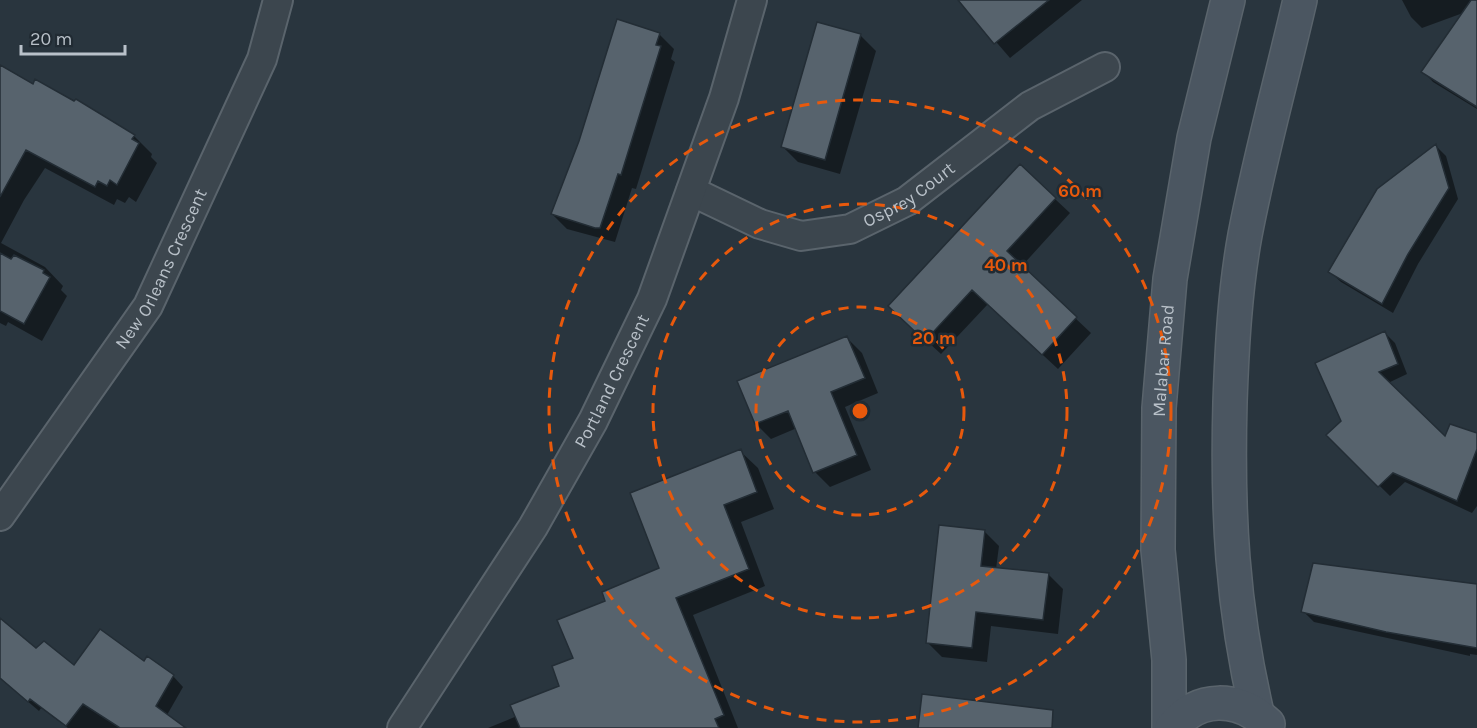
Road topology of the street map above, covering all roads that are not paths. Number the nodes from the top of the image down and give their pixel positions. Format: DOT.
graph roads {
  1 [pos="278,0"];
  2 [pos="752,0"];
  3 [pos="1228,0"];
  4 [pos="1300,0"];
  5 [pos="1105,67"];
  6 [pos="691,191"];
  7 [pos="0,516"];
  8 [pos="1264,721"];
  9 [pos="402,728"];
  10 [pos="1170,728"];
  1 -- 7 [label="street, New Orleans Crescent"];
  2 -- 6 [label="street, Portland Crescent"];
  3 -- 10 [label="main road, Malabar Road"];
  4 -- 8 [label="main road"];
  5 -- 6 [label="street, Osprey Court"];
  6 -- 9 [label="street, Portland Crescent"];
  8 -- 10 [label="main road"];
}
